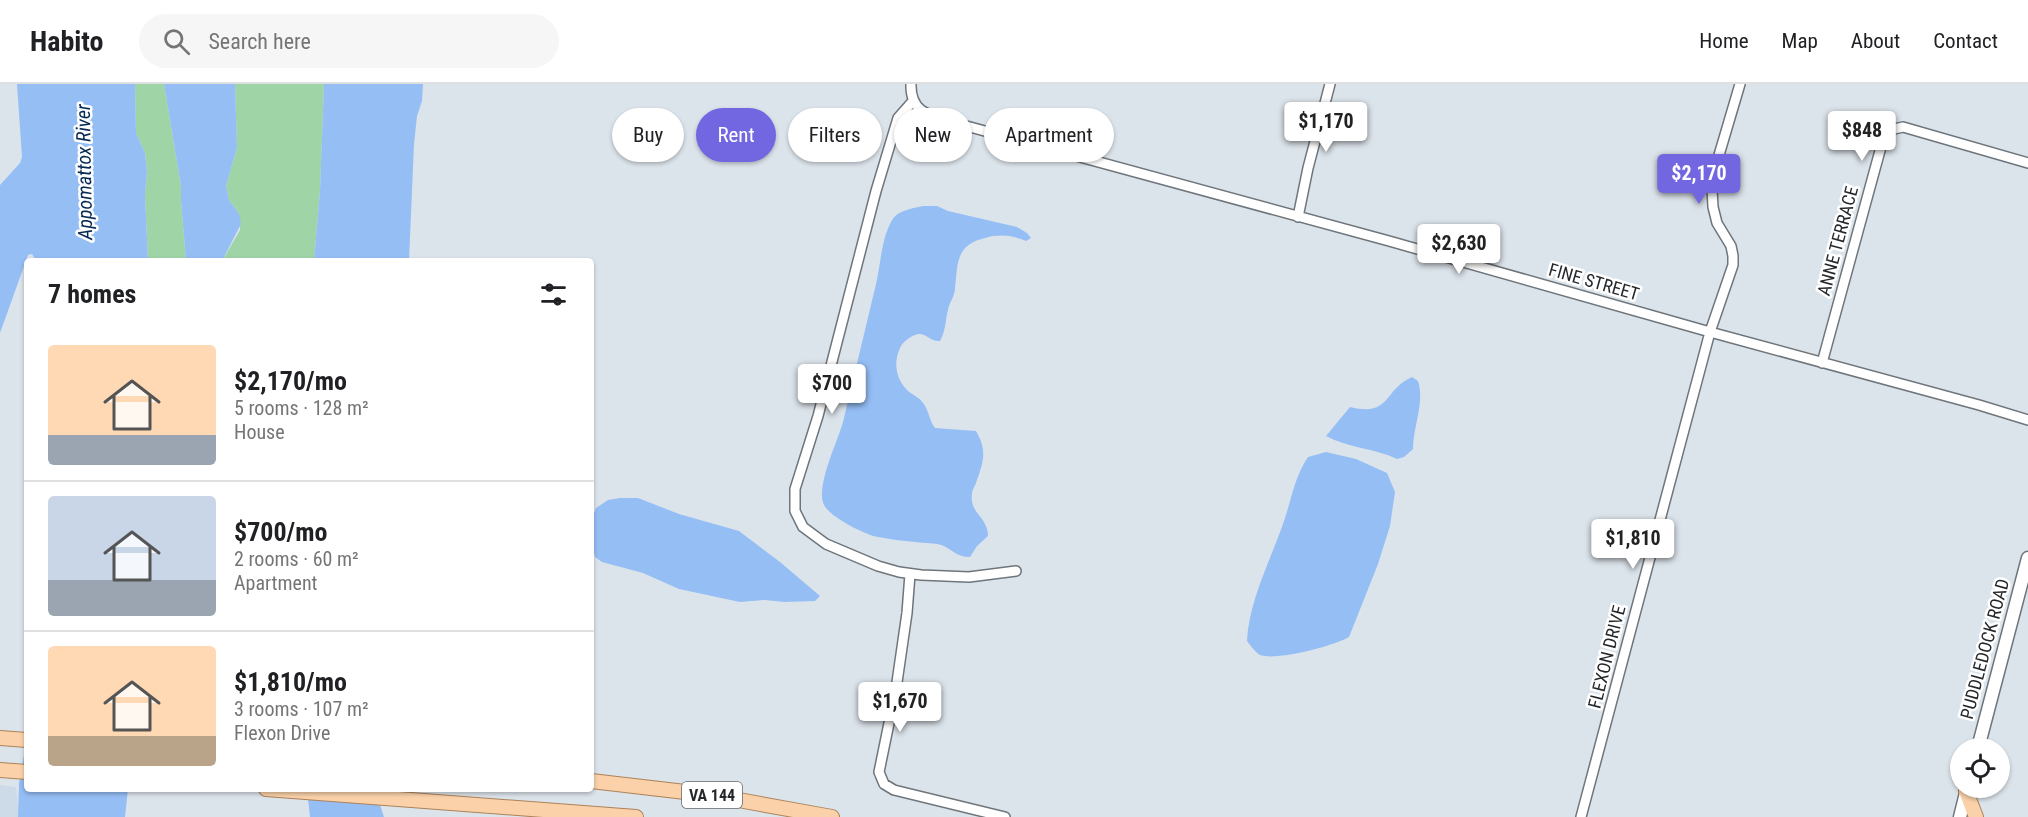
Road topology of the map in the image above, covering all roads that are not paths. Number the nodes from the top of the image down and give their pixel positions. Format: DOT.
graph roads {
  1 [pos="911,84"];
  2 [pos="1330,84"];
  3 [pos="1740,84"];
  4 [pos="913,101"];
  5 [pos="2028,163"];
  6 [pos="1298,217"];
  7 [pos="1710,332"];
  8 [pos="1822,363"];
  9 [pos="2028,420"];
  10 [pos="2028,558"];
  11 [pos="1016,571"];
  12 [pos="910,574"];
  13 [pos="0,738"];
  14 [pos="1981,738"];
  15 [pos="24,740"];
  16 [pos="0,770"];
  17 [pos="24,772"];
  18 [pos="594,782"];
  19 [pos="308,792"];
  20 [pos="1965,798"];
  21 [pos="1970,798"];
  22 [pos="636,817"];
  23 [pos="832,817"];
  24 [pos="1005,817"];
  25 [pos="1581,817"];
  26 [pos="1960,817"];
  27 [pos="1976,817"];
  1 -- 4 [label="street"];
  2 -- 6 [label="street"];
  3 -- 7 [label="street, FLEXON DRIVE"];
  4 -- 6 [label="street, FINE STREET"];
  4 -- 12 [label="street"];
  5 -- 8 [label="street, ANNE TERRACE"];
  6 -- 7 [label="street, FINE STREET"];
  7 -- 8 [label="street, FINE STREET"];
  7 -- 25 [label="street, FLEXON DRIVE"];
  8 -- 9 [label="street, FINE STREET"];
  10 -- 14 [label="street, PUDDLEDOCK ROAD"];
  11 -- 12 [label="street"];
  12 -- 24 [label="street"];
  13 -- 15 [label="main road"];
  16 -- 17 [label="main road"];
  18 -- 23 [label="main road, VA 144"];
  19 -- 22 [label="main road"];
  20 -- 26 [label="street"];
  21 -- 27 [label="main road"];
}
